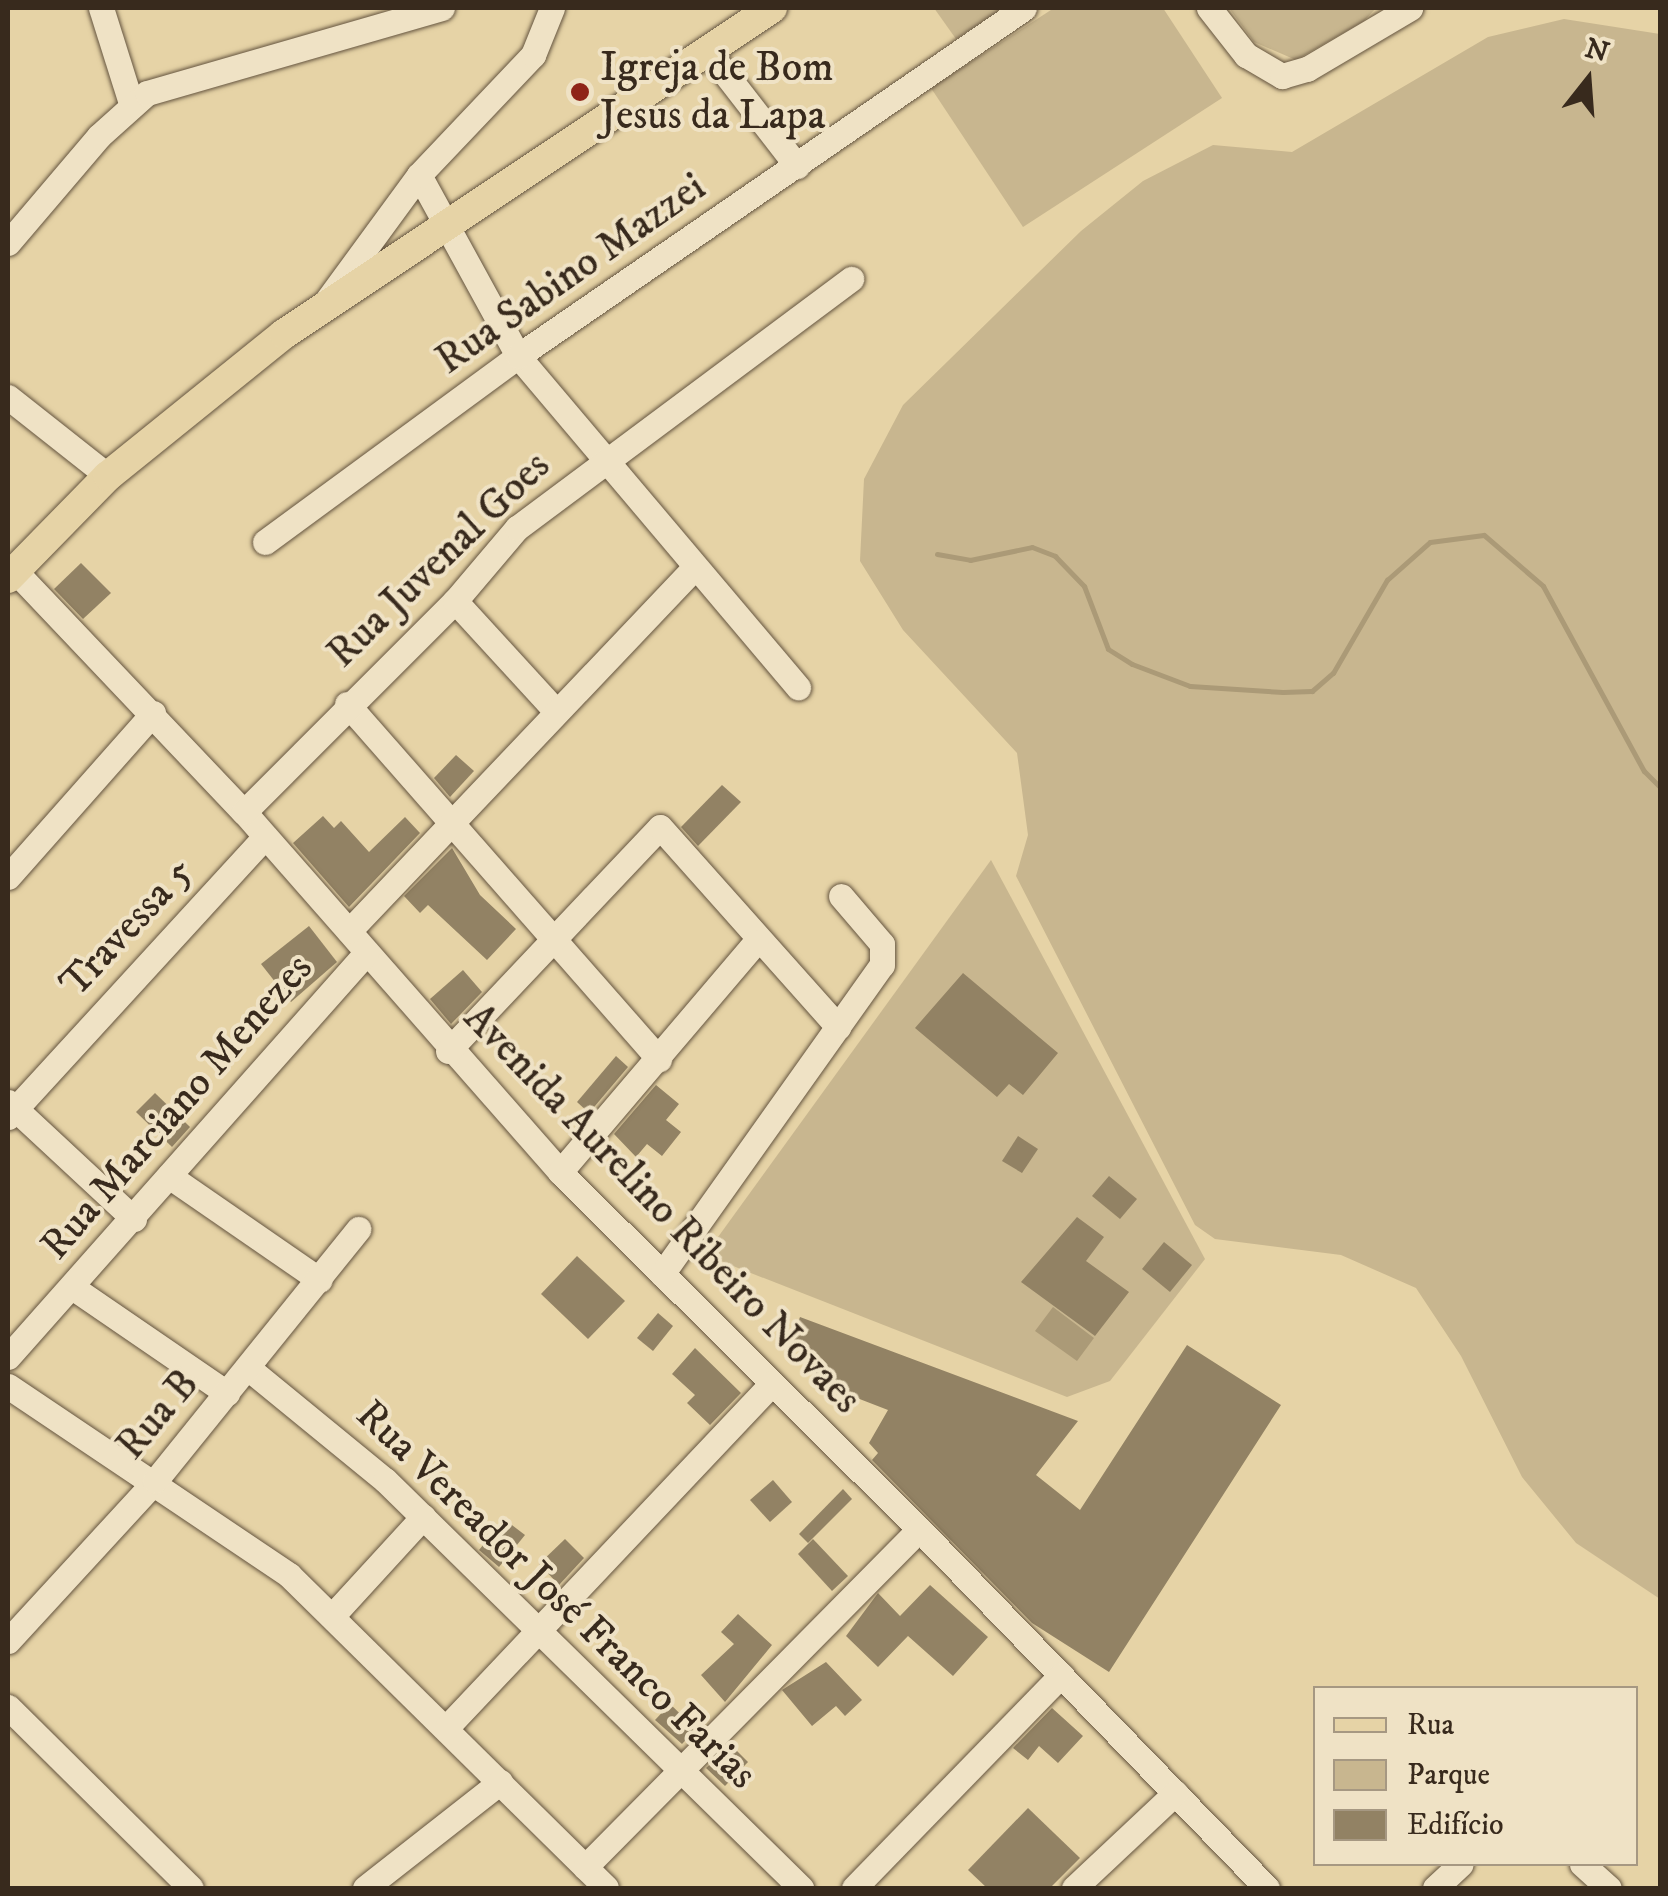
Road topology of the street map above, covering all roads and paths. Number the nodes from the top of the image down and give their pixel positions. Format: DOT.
graph roads {
  1 [pos="101,8"];
  2 [pos="442,8"];
  3 [pos="552,8"];
  4 [pos="772,8"];
  5 [pos="1024,8"];
  6 [pos="1209,8"];
  7 [pos="1410,8"];
  8 [pos="707,50"];
  9 [pos="131,103"];
  10 [pos="797,166"];
  11 [pos="419,175"];
  12 [pos="444,227"];
  13 [pos="8,243"];
  14 [pos="852,280"];
  15 [pos="326,302"];
  16 [pos="518,356"];
  17 [pos="8,397"];
  18 [pos="606,460"];
  19 [pos="108,476"];
  20 [pos="265,542"];
  21 [pos="695,566"];
  22 [pos="11,575"];
  23 [pos="455,600"];
  24 [pos="798,687"];
  25 [pos="347,704"];
  26 [pos="554,709"];
  27 [pos="154,713"];
  28 [pos="244,812"];
  29 [pos="448,823"];
  30 [pos="265,838"];
  31 [pos="8,877"];
  32 [pos="841,896"];
  33 [pos="349,932"];
  34 [pos="555,935"];
  35 [pos="756,942"];
  36 [pos="366,952"];
  37 [pos="838,1027"];
  38 [pos="448,1050"];
  39 [pos="659,1058"];
  40 [pos="10,1109"];
  41 [pos="560,1172"];
  42 [pos="169,1176"];
  43 [pos="134,1219"];
  44 [pos="358,1229"];
  45 [pos="662,1274"];
  46 [pos="320,1280"];
  47 [pos="72,1287"];
  48 [pos="8,1357"];
  49 [pos="248,1368"];
  50 [pos="772,1383"];
  51 [pos="8,1386"];
  52 [pos="227,1393"];
  53 [pos="155,1481"];
  54 [pos="424,1518"];
  55 [pos="919,1530"];
  56 [pos="334,1614"];
  57 [pos="537,1632"];
  58 [pos="8,1641"];
  59 [pos="1061,1675"];
  60 [pos="8,1707"];
  61 [pos="447,1727"];
  62 [pos="683,1768"];
  63 [pos="500,1782"];
  64 [pos="1175,1793"];
  65 [pos="1584,1866"];
  66 [pos="585,1867"];
  67 [pos="191,1888"];
  68 [pos="364,1888"];
  69 [pos="606,1888"];
  70 [pos="801,1888"];
  71 [pos="854,1888"];
  72 [pos="1074,1888"];
  73 [pos="1267,1888"];
  74 [pos="1609,1888"];
  1 -- 9 [label="street"];
  2 -- 9 [label="street"];
  3 -- 11 [label="street"];
  4 -- 8 [label="main road"];
  5 -- 10 [label="street, Rua Sabino Mazzei"];
  6 -- 7 [label="street"];
  8 -- 10 [label="street"];
  8 -- 12 [label="main road"];
  9 -- 13 [label="street"];
  10 -- 16 [label="street, Rua Sabino Mazzei"];
  11 -- 12 [label="street"];
  11 -- 15 [label="street"];
  12 -- 15 [label="main road"];
  12 -- 16 [label="street"];
  14 -- 18 [label="street, Rua Juvenal Goes"];
  15 -- 19 [label="main road"];
  16 -- 18 [label="street"];
  16 -- 20 [label="street, Rua Sabino Mazzei"];
  17 -- 19 [label="street"];
  18 -- 21 [label="street"];
  18 -- 23 [label="street, Rua Juvenal Goes"];
  19 -- 22 [label="main road"];
  21 -- 24 [label="street"];
  21 -- 26 [label="street"];
  22 -- 27 [label="street, Avenida Aurelino Ribeiro Novaes"];
  23 -- 25 [label="street, Rua Juvenal Goes"];
  23 -- 26 [label="street"];
  25 -- 28 [label="street, Rua Juvenal Goes"];
  25 -- 29 [label="street"];
  26 -- 29 [label="street"];
  27 -- 28 [label="street, Avenida Aurelino Ribeiro Novaes"];
  27 -- 31 [label="street"];
  28 -- 30 [label="street, Avenida Aurelino Ribeiro Novaes"];
  29 -- 33 [label="street"];
  29 -- 34 [label="street"];
  30 -- 33 [label="street, Avenida Aurelino Ribeiro Novaes"];
  30 -- 40 [label="street, Travessa 5"];
  32 -- 37 [label="street"];
  33 -- 36 [label="street, Avenida Aurelino Ribeiro Novaes"];
  34 -- 35 [label="street"];
  34 -- 38 [label="street"];
  34 -- 39 [label="street"];
  35 -- 37 [label="street"];
  35 -- 39 [label="street"];
  36 -- 38 [label="street, Avenida Aurelino Ribeiro Novaes"];
  36 -- 42 [label="street, Rua Marciano Menezes"];
  37 -- 45 [label="street"];
  38 -- 41 [label="street, Avenida Aurelino Ribeiro Novaes"];
  39 -- 41 [label="street"];
  40 -- 43 [label="street"];
  41 -- 45 [label="street, Avenida Aurelino Ribeiro Novaes"];
  42 -- 43 [label="street, Rua Marciano Menezes"];
  42 -- 46 [label="street"];
  43 -- 47 [label="street, Rua Marciano Menezes"];
  44 -- 46 [label="street, Rua B"];
  45 -- 50 [label="street, Avenida Aurelino Ribeiro Novaes"];
  46 -- 49 [label="street, Rua B"];
  47 -- 48 [label="street, Rua Marciano Menezes"];
  47 -- 52 [label="street"];
  49 -- 52 [label="street, Rua B"];
  49 -- 54 [label="street, Rua Vereador José Franco Farias"];
  50 -- 55 [label="street, Avenida Aurelino Ribeiro Novaes"];
  50 -- 57 [label="street"];
  51 -- 53 [label="street"];
  52 -- 53 [label="street, Rua B"];
  53 -- 56 [label="street"];
  53 -- 58 [label="street, Rua B"];
  54 -- 56 [label="street"];
  54 -- 57 [label="street, Rua Vereador José Franco Farias"];
  55 -- 59 [label="street, Avenida Aurelino Ribeiro Novaes"];
  55 -- 62 [label="street"];
  56 -- 61 [label="street"];
  57 -- 61 [label="street"];
  57 -- 62 [label="street, Rua Vereador José Franco Farias"];
  59 -- 64 [label="street, Avenida Aurelino Ribeiro Novaes"];
  59 -- 71 [label="street"];
  60 -- 67 [label="street"];
  61 -- 63 [label="street"];
  62 -- 66 [label="street"];
  62 -- 70 [label="street, Rua Vereador José Franco Farias"];
  63 -- 66 [label="street"];
  63 -- 68 [label="street"];
  64 -- 72 [label="street"];
  64 -- 73 [label="street, Avenida Aurelino Ribeiro Novaes"];
  65 -- 74 [label="street"];
  66 -- 69 [label="street"];
}
